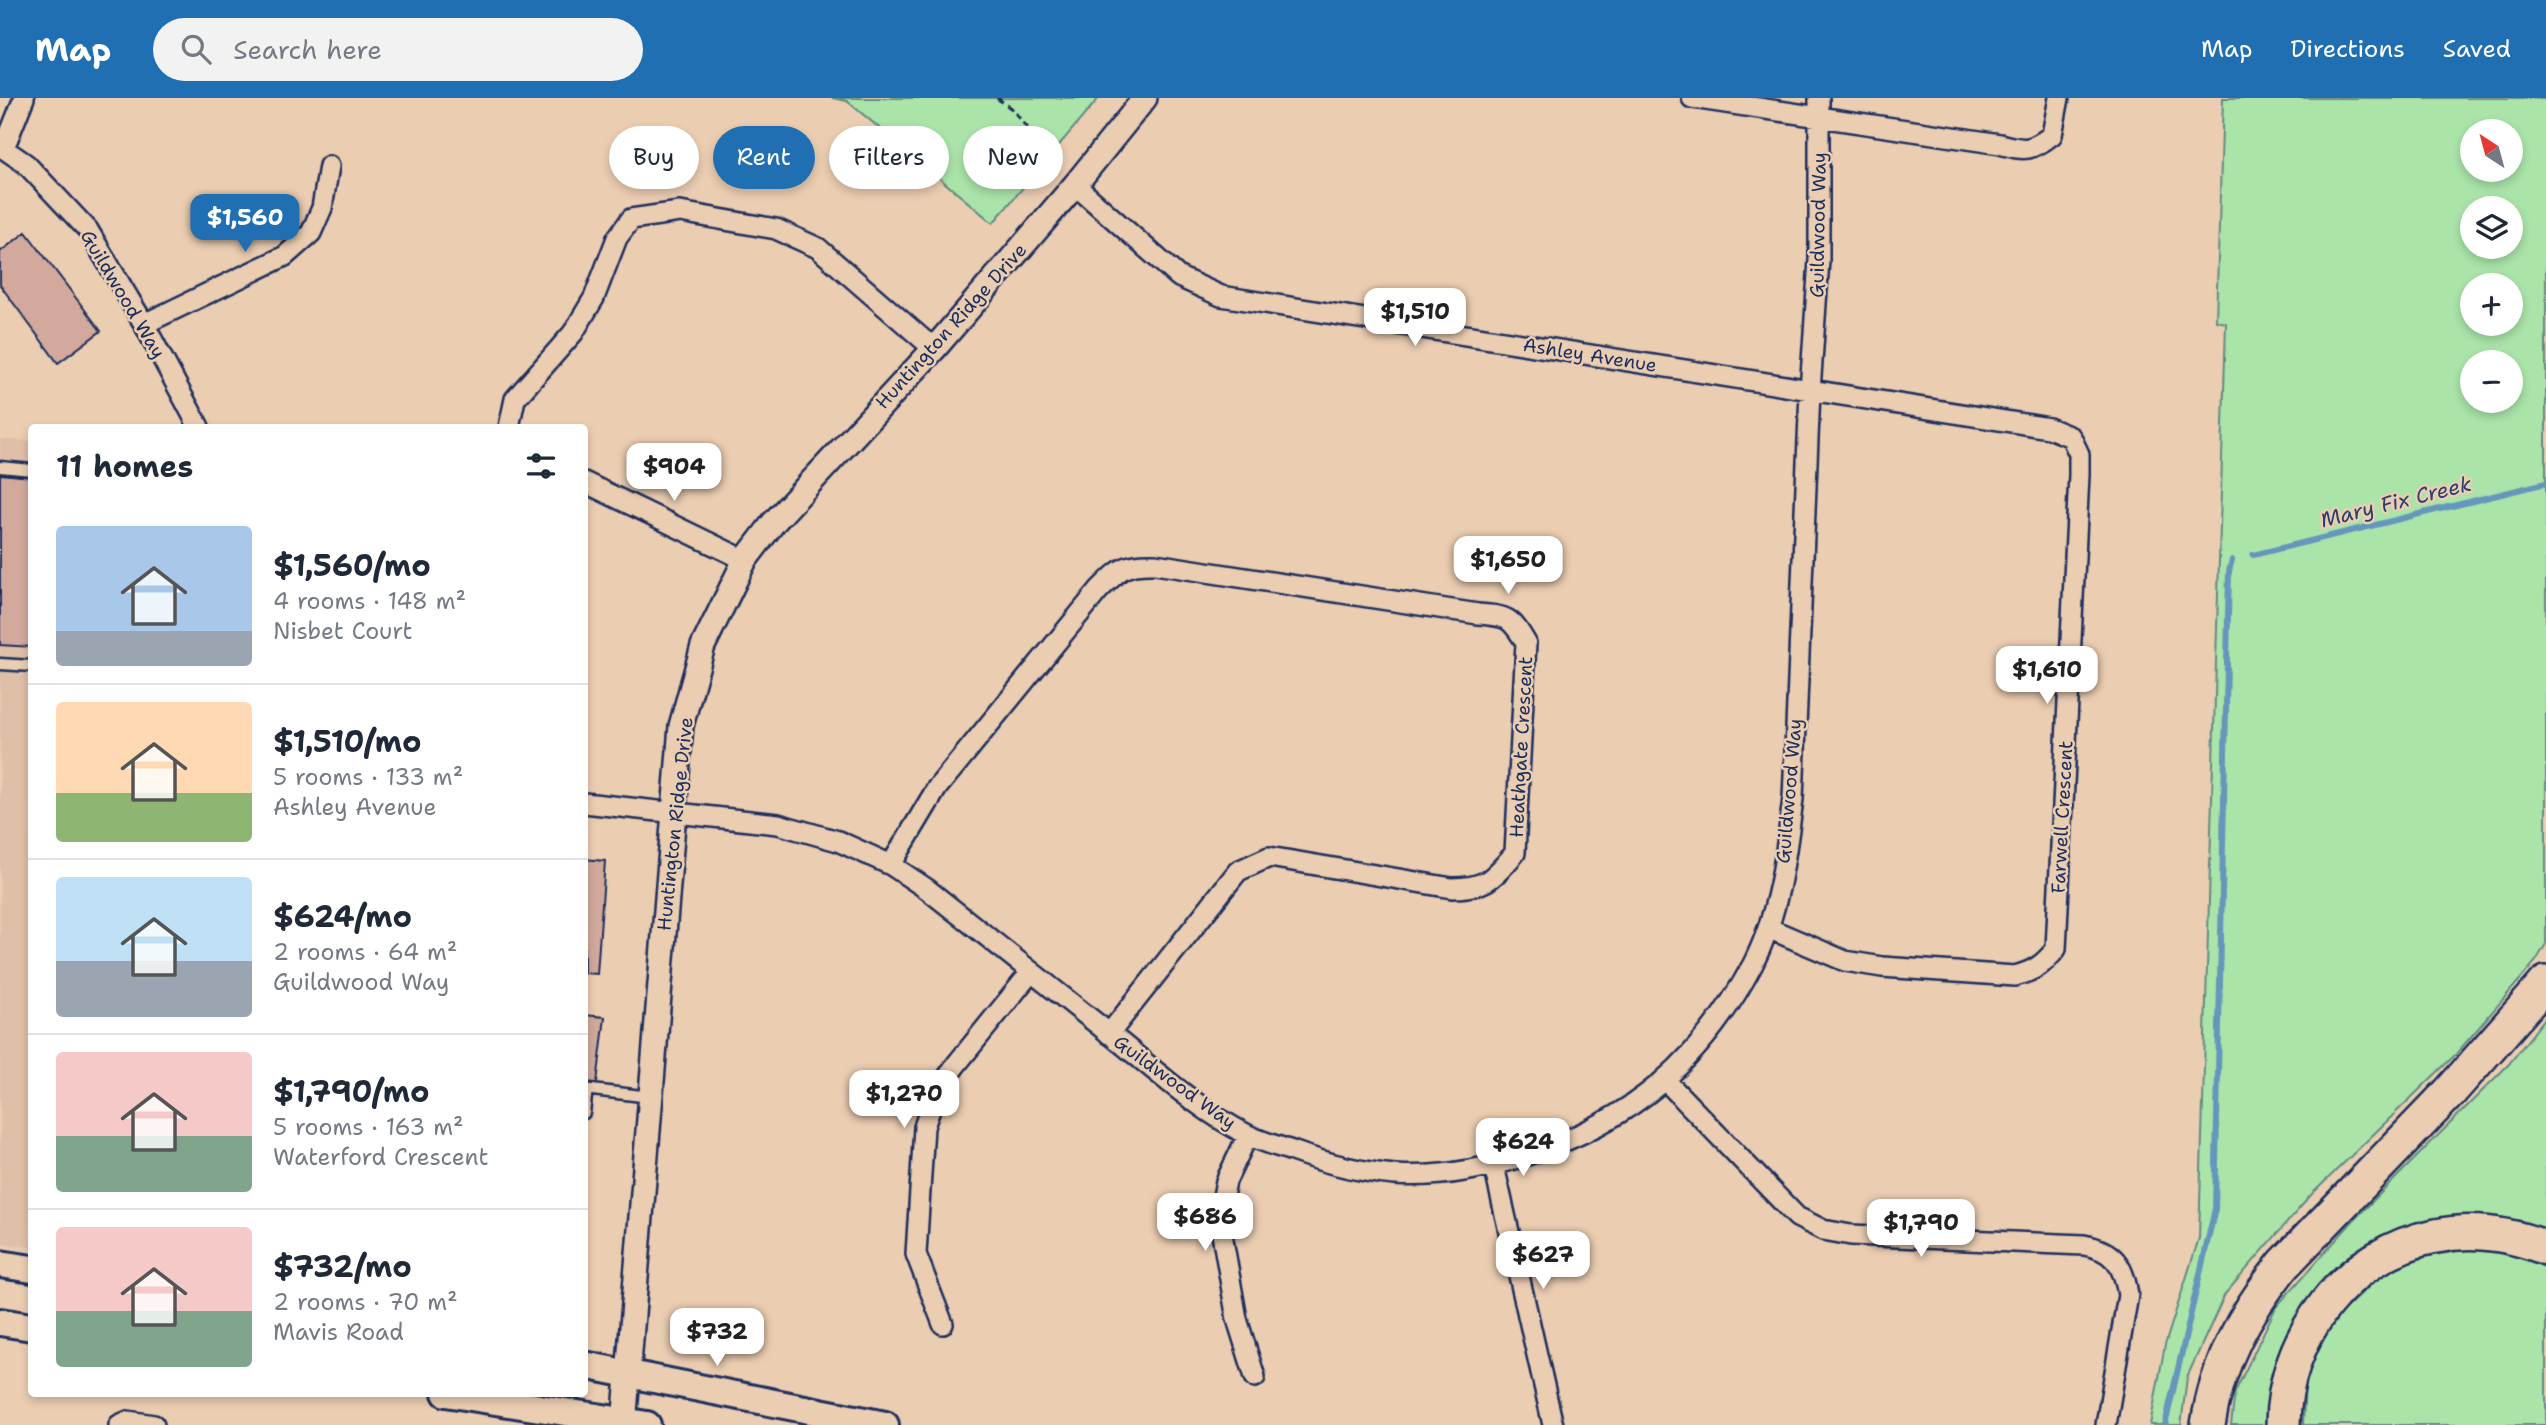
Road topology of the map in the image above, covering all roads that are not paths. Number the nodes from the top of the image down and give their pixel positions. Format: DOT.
graph roads {
  1 [pos="24,98"];
  2 [pos="1145,98"];
  3 [pos="1692,98"];
  4 [pos="2059,98"];
  5 [pos="1819,108"];
  6 [pos="1,150"];
  7 [pos="329,166"];
  8 [pos="1074,185"];
  9 [pos="144,324"];
  10 [pos="934,349"];
  11 [pos="1810,391"];
  12 [pos="197,424"];
  13 [pos="510,424"];
  14 [pos="0,467"];
  15 [pos="28,470"];
  16 [pos="588,484"];
  17 [pos="746,560"];
  18 [pos="0,664"];
  19 [pos="28,666"];
  20 [pos="588,803"];
  21 [pos="674,811"];
  22 [pos="891,865"];
  23 [pos="1768,928"];
  24 [pos="1031,972"];
  25 [pos="2546,982"];
  26 [pos="1109,1034"];
  27 [pos="1665,1080"];
  28 [pos="588,1089"];
  29 [pos="651,1097"];
  30 [pos="1248,1135"];
  31 [pos="1494,1166"];
  32 [pos="2546,1248"];
  33 [pos="0,1264"];
  34 [pos="28,1268"];
  35 [pos="0,1322"];
  36 [pos="943,1324"];
  37 [pos="28,1326"];
  38 [pos="588,1366"];
  39 [pos="629,1374"];
  40 [pos="1255,1377"];
  41 [pos="470,1397"];
  42 [pos="632,1424"];
  43 [pos="119,1425"];
  44 [pos="154,1425"];
  45 [pos="885,1425"];
  46 [pos="1553,1425"];
  47 [pos="2106,1425"];
  48 [pos="2208,1425"];
  49 [pos="2283,1425"];
  1 -- 6 [label="street"];
  2 -- 8 [label="street, Huntington Ridge Drive"];
  3 -- 5 [label="street"];
  4 -- 5 [label="street"];
  5 -- 11 [label="street, Guildwood Way"];
  6 -- 9 [label="street, Guildwood Way"];
  7 -- 9 [label="street"];
  8 -- 10 [label="street, Huntington Ridge Drive"];
  8 -- 11 [label="street, Ashley Avenue"];
  9 -- 12 [label="street, Guildwood Way"];
  10 -- 13 [label="street"];
  10 -- 17 [label="street, Huntington Ridge Drive"];
  11 -- 23 [label="street, Guildwood Way"];
  11 -- 23 [label="street, Farwell Crescent"];
  14 -- 15 [label="lane"];
  16 -- 17 [label="street"];
  17 -- 21 [label="street, Huntington Ridge Drive"];
  18 -- 19 [label="lane"];
  20 -- 21 [label="street, Guildwood Way"];
  21 -- 22 [label="street, Guildwood Way"];
  21 -- 29 [label="street, Huntington Ridge Drive"];
  22 -- 24 [label="street, Guildwood Way"];
  22 -- 26 [label="street, Heathgate Crescent"];
  23 -- 27 [label="street, Guildwood Way"];
  24 -- 26 [label="street, Guildwood Way"];
  24 -- 36 [label="street"];
  25 -- 48 [label="highway"];
  26 -- 30 [label="street, Guildwood Way"];
  27 -- 31 [label="street, Guildwood Way"];
  27 -- 47 [label="street"];
  28 -- 29 [label="lane"];
  29 -- 39 [label="street, Huntington Ridge Drive"];
  30 -- 31 [label="street, Guildwood Way"];
  30 -- 40 [label="street"];
  31 -- 46 [label="street"];
  32 -- 49 [label="highway"];
  33 -- 34 [label="main road"];
  35 -- 37 [label="main road"];
  38 -- 39 [label="main road"];
  39 -- 42 [label="street, Huntington Ridge Drive"];
  39 -- 45 [label="main road"];
  41 -- 42 [label="main road"];
  43 -- 44 [label="street"];
}
